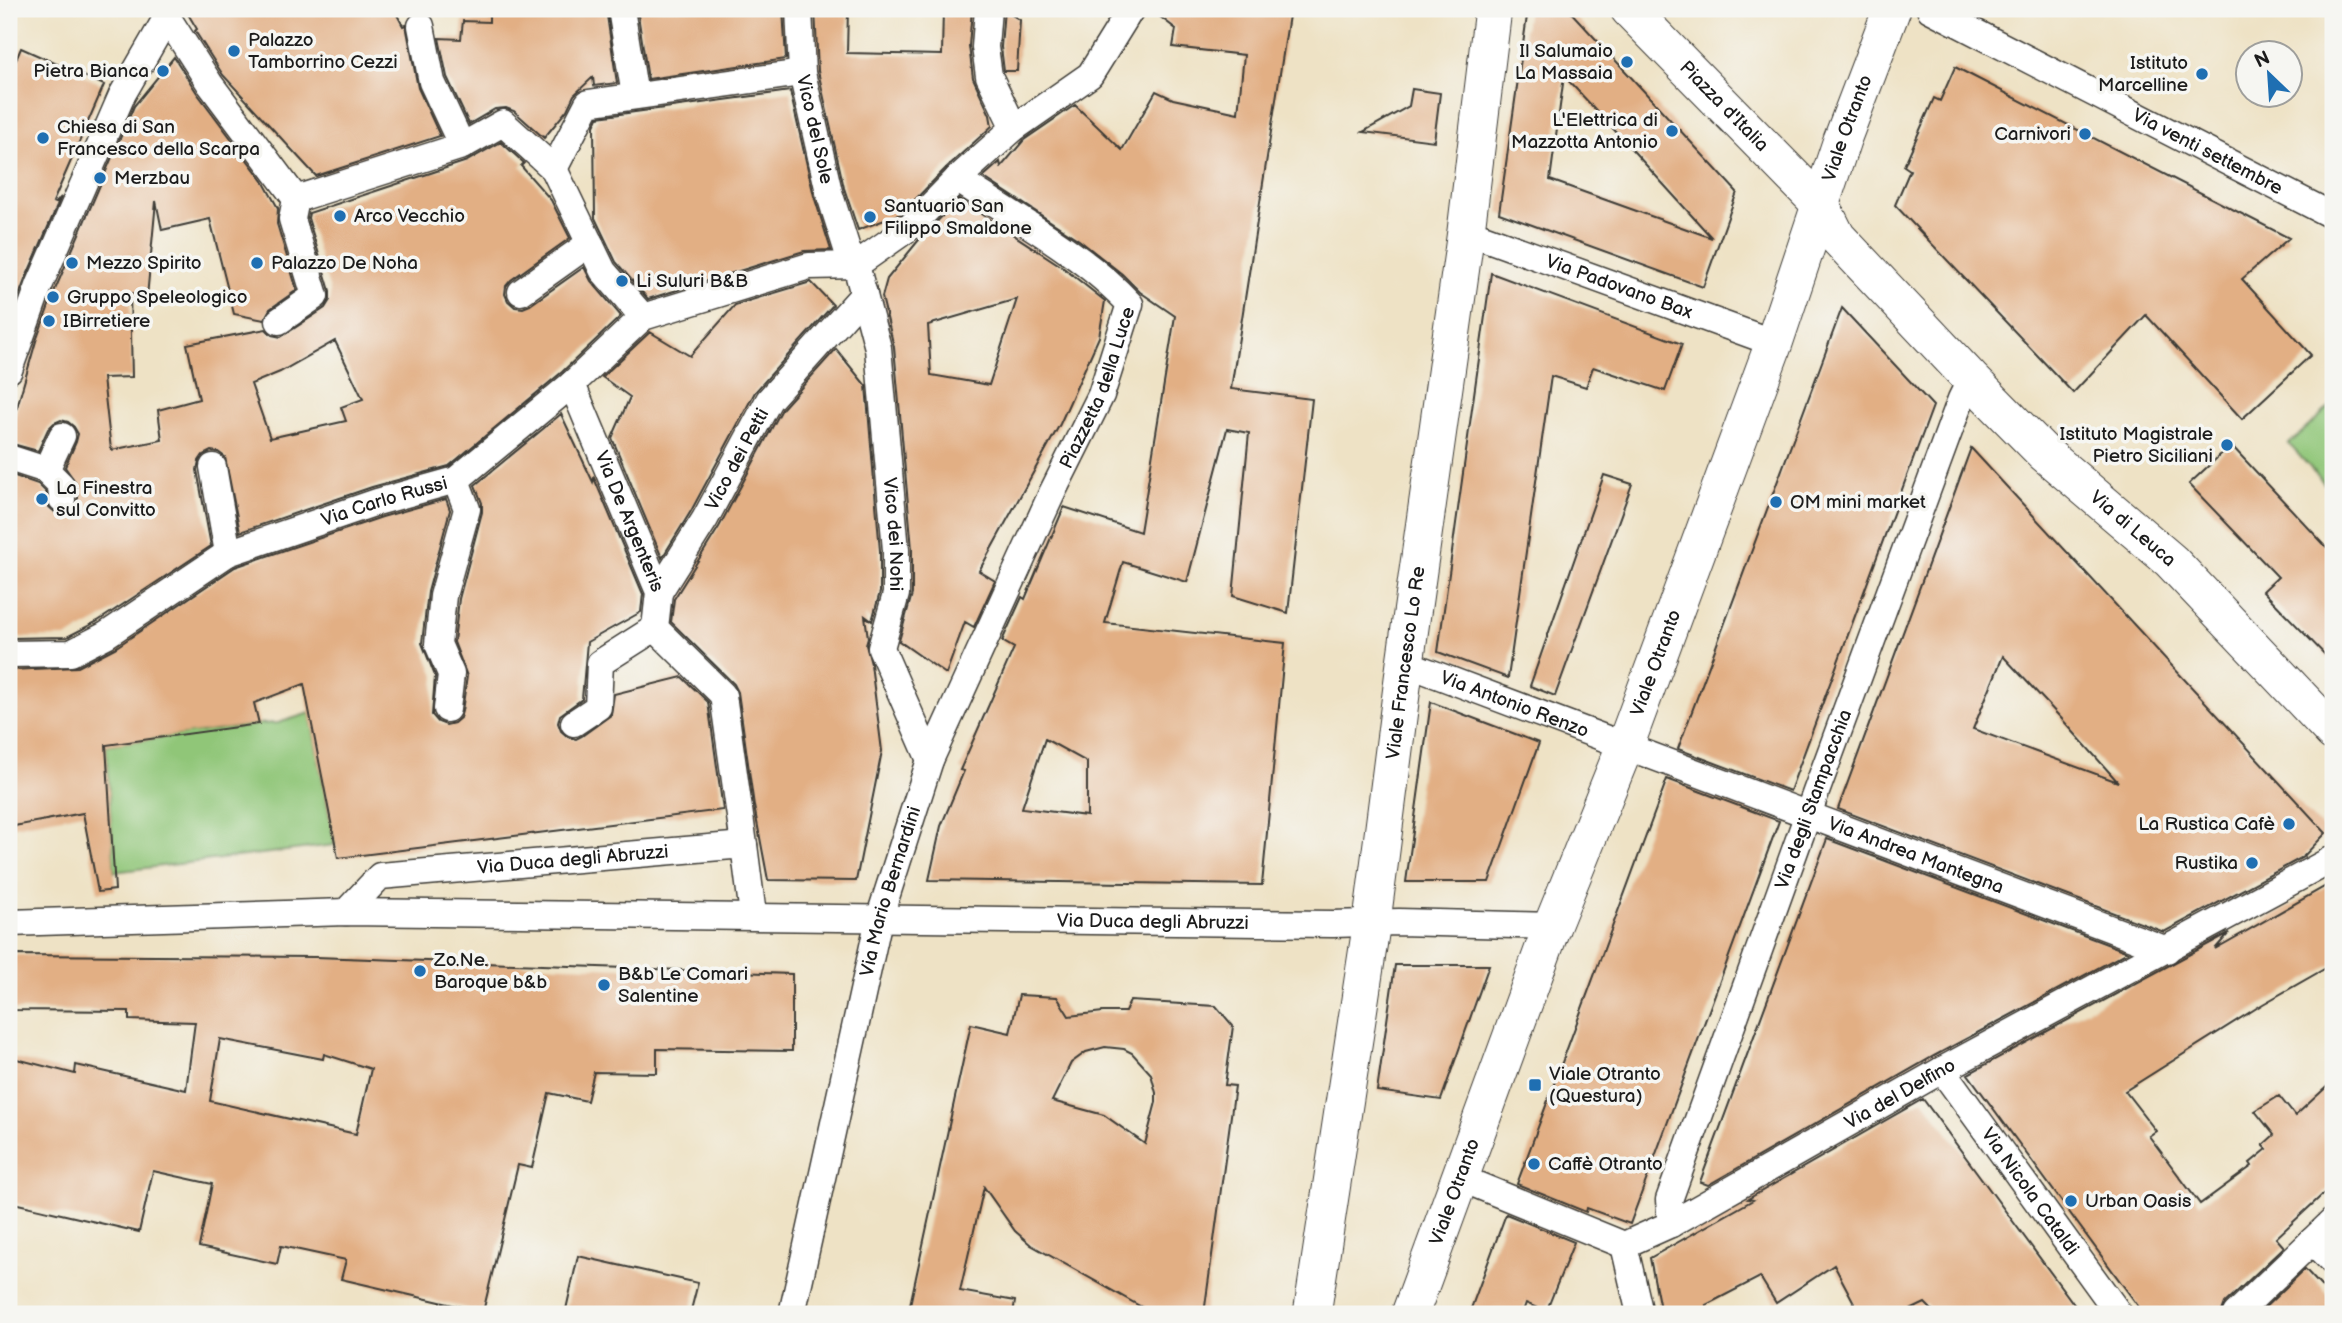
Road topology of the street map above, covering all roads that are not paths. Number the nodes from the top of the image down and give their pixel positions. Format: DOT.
graph roads {
  1 [pos="621,9"];
  2 [pos="799,9"];
  3 [pos="988,9"];
  4 [pos="1131,9"];
  5 [pos="1493,9"];
  6 [pos="1629,9"];
  7 [pos="1892,9"];
  8 [pos="1930,9"];
  9 [pos="165,13"];
  10 [pos="421,26"];
  11 [pos="802,73"];
  12 [pos="635,96"];
  13 [pos="1014,128"];
  14 [pos="462,146"];
  15 [pos="554,169"];
  16 [pos="957,179"];
  17 [pos="296,199"];
  18 [pos="1821,205"];
  19 [pos="2333,216"];
  20 [pos="1466,231"];
  21 [pos="590,243"];
  22 [pos="851,257"];
  23 [pos="521,292"];
  24 [pos="864,294"];
  25 [pos="643,317"];
  26 [pos="279,321"];
  27 [pos="1773,343"];
  28 [pos="9,370"];
  29 [pos="1971,379"];
  30 [pos="572,384"];
  31 [pos="62,436"];
  32 [pos="9,458"];
  33 [pos="213,467"];
  34 [pos="46,470"];
  35 [pos="456,480"];
  36 [pos="1054,491"];
  37 [pos="62,499"];
  38 [pos="228,553"];
  39 [pos="659,592"];
  40 [pos="655,628"];
  41 [pos="9,654"];
  42 [pos="1405,663"];
  43 [pos="447,709"];
  44 [pos="574,723"];
  45 [pos="2333,732"];
  46 [pos="1625,746"];
  47 [pos="930,760"];
  48 [pos="1809,814"];
  49 [pos="744,845"];
  50 [pos="2333,859"];
  51 [pos="346,912"];
  52 [pos="753,915"];
  53 [pos="879,919"];
  54 [pos="1372,922"];
  55 [pos="9,923"];
  56 [pos="1552,926"];
  57 [pos="2167,950"];
  58 [pos="1942,1070"];
  59 [pos="1460,1178"];
  60 [pos="2333,1222"];
  61 [pos="1671,1224"];
  62 [pos="2312,1241"];
  63 [pos="1624,1245"];
  64 [pos="2333,1262"];
  65 [pos="792,1314"];
  66 [pos="1312,1314"];
  67 [pos="1410,1314"];
  68 [pos="1640,1314"];
  69 [pos="2119,1314"];
  70 [pos="2236,1314"];
  1 -- 12 [label="street"];
  2 -- 11 [label="street, Vico del Sole"];
  3 -- 13 [label="street"];
  4 -- 13 [label="street"];
  5 -- 20 [label="street, Viale Francesco Lo Re"];
  6 -- 18 [label="street, Piazza d'Italia"];
  7 -- 18 [label="street, Viale Otranto"];
  8 -- 19 [label="street, Via venti settembre"];
  9 -- 17 [label="street"];
  9 -- 28 [label="street"];
  10 -- 14 [label="street"];
  11 -- 12 [label="street"];
  11 -- 22 [label="street, Vico del Sole"];
  12 -- 15 [label="street"];
  13 -- 16 [label="street"];
  14 -- 15 [label="street"];
  14 -- 17 [label="street"];
  15 -- 21 [label="street"];
  16 -- 22 [label="street"];
  16 -- 36 [label="street, Piazzetta della Luce"];
  17 -- 26 [label="street"];
  18 -- 27 [label="street, Viale Otranto"];
  18 -- 29 [label="street, Via di Leuca"];
  20 -- 27 [label="street, Via Padovano Bax"];
  20 -- 42 [label="street, Viale Francesco Lo Re"];
  21 -- 23 [label="street"];
  21 -- 25 [label="street"];
  22 -- 24 [label="street, Vico del Sole"];
  22 -- 25 [label="street, Via Carlo Russi"];
  24 -- 39 [label="street, Vico dei Petti"];
  24 -- 47 [label="street, Vico dei Nohi"];
  25 -- 30 [label="street, Via Carlo Russi"];
  27 -- 46 [label="street, Viale Otranto"];
  29 -- 45 [label="street, Via di Leuca"];
  29 -- 48 [label="street, Via degli Stampacchia"];
  30 -- 35 [label="street, Via Carlo Russi"];
  30 -- 39 [label="street, Via De Argenteris"];
  31 -- 34 [label="street"];
  32 -- 34 [label="street"];
  33 -- 38 [label="street"];
  34 -- 37 [label="street"];
  35 -- 38 [label="street, Via Carlo Russi"];
  35 -- 43 [label="street"];
  36 -- 47 [label="street, Via Mario Bernardini"];
  38 -- 41 [label="street, Via Carlo Russi"];
  39 -- 40 [label="street, Via De Argenteris"];
  40 -- 44 [label="street"];
  40 -- 49 [label="street"];
  42 -- 46 [label="street, Via Antonio Renzo"];
  42 -- 54 [label="street, Viale Francesco Lo Re"];
  46 -- 48 [label="street, Via Andrea Mantegna"];
  46 -- 56 [label="street, Viale Otranto"];
  47 -- 53 [label="street, Via Mario Bernardini"];
  48 -- 57 [label="street, Via Andrea Mantegna"];
  48 -- 61 [label="street, Via degli Stampacchia"];
  49 -- 51 [label="street, Via Duca degli Abruzzi"];
  49 -- 52 [label="street"];
  50 -- 57 [label="street, Via del Delfino"];
  51 -- 52 [label="street, Via Duca degli Abruzzi"];
  51 -- 55 [label="street, Via Duca degli Abruzzi"];
  52 -- 53 [label="street, Via Duca degli Abruzzi"];
  53 -- 54 [label="street, Via Duca degli Abruzzi"];
  53 -- 65 [label="street, Via Mario Bernardini"];
  54 -- 56 [label="street, Via Duca degli Abruzzi"];
  54 -- 66 [label="street, Viale Francesco Lo Re"];
  56 -- 59 [label="street, Viale Otranto"];
  57 -- 58 [label="street, Via del Delfino"];
  58 -- 61 [label="street, Via del Delfino"];
  58 -- 69 [label="street, Via Nicola Cataldi"];
  59 -- 63 [label="street"];
  59 -- 67 [label="street, Viale Otranto"];
  60 -- 62 [label="street"];
  61 -- 63 [label="street, Via del Delfino"];
  62 -- 64 [label="street"];
  62 -- 70 [label="street"];
  63 -- 68 [label="street"];
}
